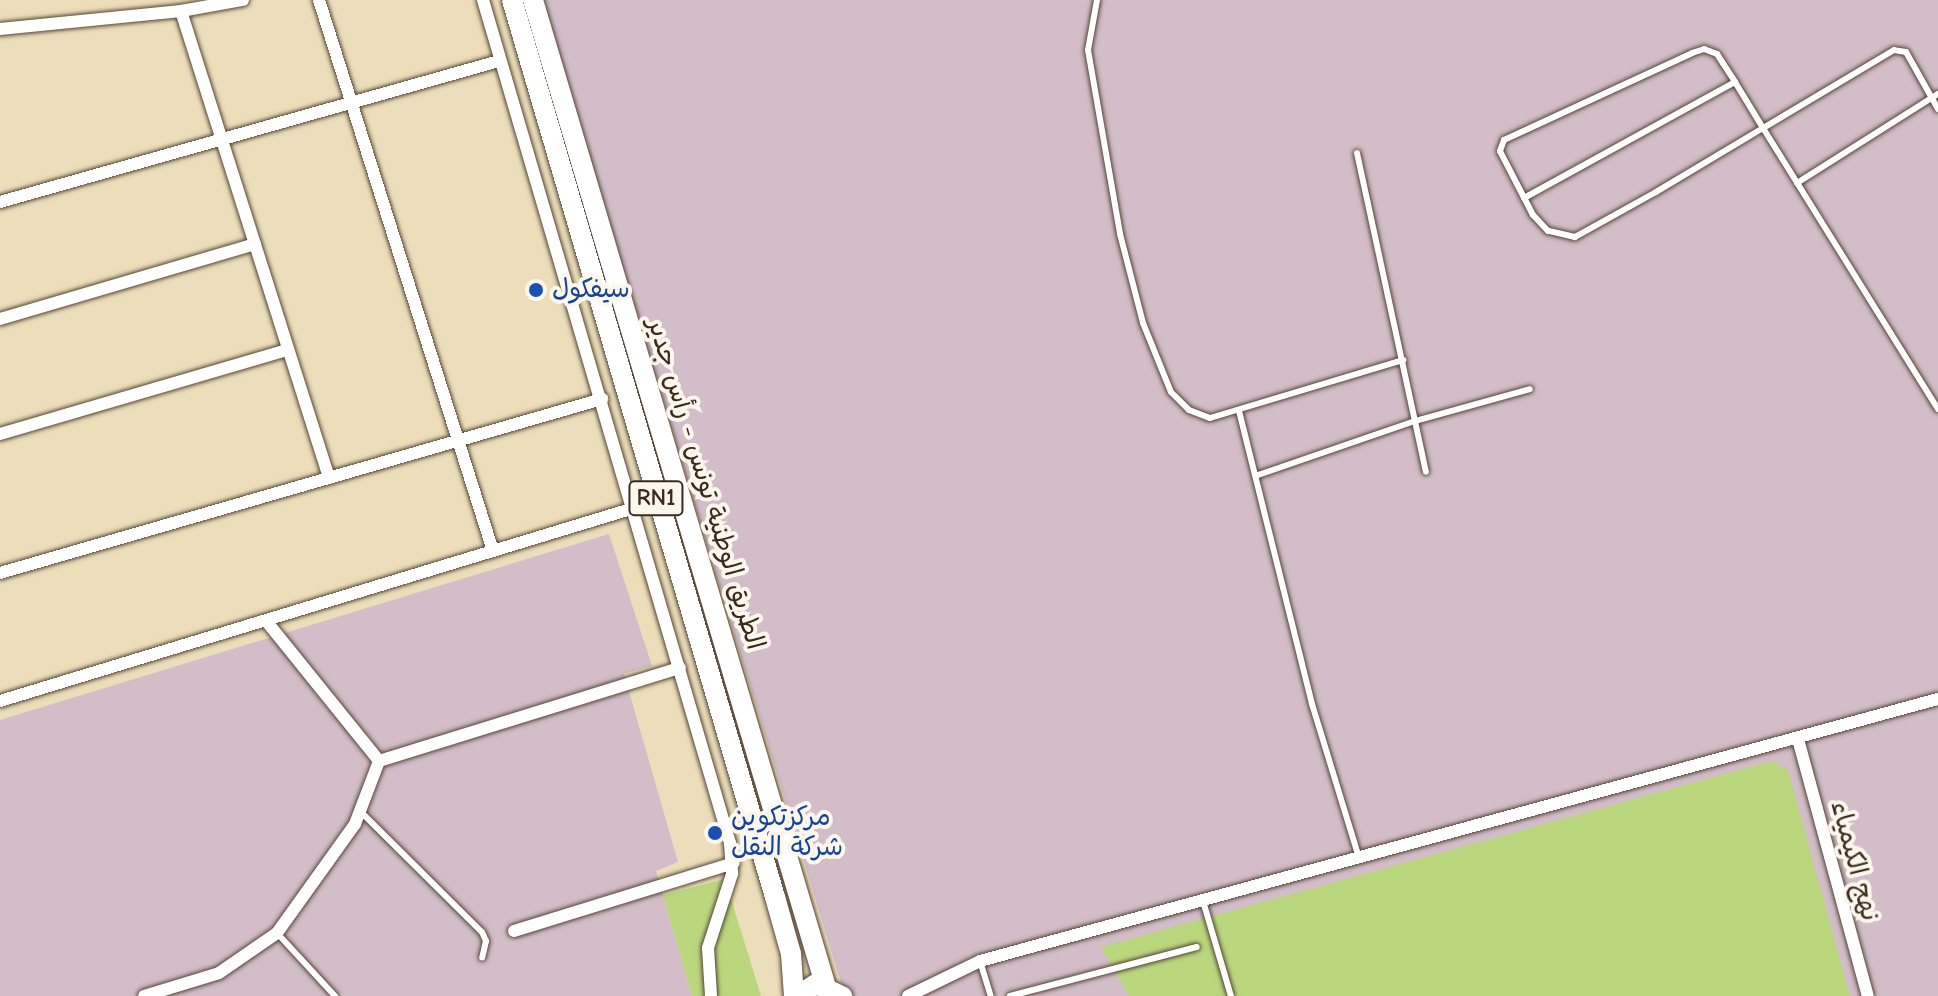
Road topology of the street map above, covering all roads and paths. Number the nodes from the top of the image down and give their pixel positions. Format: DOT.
graph roads {
  1 [pos="243,0"];
  2 [pos="319,0"];
  3 [pos="483,0"];
  4 [pos="512,0"];
  5 [pos="533,0"];
  6 [pos="1097,0"];
  7 [pos="181,11"];
  8 [pos="0,29"];
  9 [pos="499,61"];
  10 [pos="1735,82"];
  11 [pos="1938,94"];
  12 [pos="1931,98"];
  13 [pos="356,105"];
  14 [pos="1938,109"];
  15 [pos="1763,128"];
  16 [pos="224,142"];
  17 [pos="1357,153"];
  18 [pos="1797,183"];
  19 [pos="1524,198"];
  20 [pos="0,202"];
  21 [pos="255,244"];
  22 [pos="0,319"];
  23 [pos="287,350"];
  24 [pos="1403,360"];
  25 [pos="1530,389"];
  26 [pos="602,399"];
  27 [pos="1938,409"];
  28 [pos="1239,411"];
  29 [pos="1415,421"];
  30 [pos="0,434"];
  31 [pos="460,440"];
  32 [pos="1426,472"];
  33 [pos="1258,475"];
  34 [pos="329,478"];
  35 [pos="634,508"];
  36 [pos="493,551"];
  37 [pos="0,573"];
  38 [pos="267,622"];
  39 [pos="680,668"];
  40 [pos="1938,699"];
  41 [pos="0,701"];
  42 [pos="1798,739"];
  43 [pos="379,761"];
  44 [pos="361,812"];
  45 [pos="1358,854"];
  46 [pos="734,863"];
  47 [pos="1203,901"];
  48 [pos="514,931"];
  49 [pos="277,933"];
  50 [pos="1197,947"];
  51 [pos="482,958"];
  52 [pos="980,961"];
  53 [pos="834,990"];
  54 [pos="144,996"];
  55 [pos="335,996"];
  56 [pos="711,996"];
  57 [pos="796,996"];
  58 [pos="908,996"];
  59 [pos="991,996"];
  60 [pos="1010,996"];
  61 [pos="1231,996"];
  62 [pos="1868,996"];
  1 -- 7 [label="street"];
  2 -- 13 [label="street"];
  3 -- 9 [label="street"];
  4 -- 57 [label="main road, الطريق الوطنية تونس - رأس جدير / RN1"];
  5 -- 53 [label="main road, الطريق الوطنية تونس - رأس جدير / RN1"];
  6 -- 28 [label="lane"];
  7 -- 8 [label="street"];
  7 -- 16 [label="street"];
  9 -- 13 [label="street"];
  9 -- 26 [label="street"];
  10 -- 15 [label="lane"];
  10 -- 19 [label="lane"];
  10 -- 19 [label="lane"];
  11 -- 12 [label="lane"];
  12 -- 14 [label="lane"];
  12 -- 15 [label="lane"];
  12 -- 18 [label="lane"];
  13 -- 16 [label="street"];
  13 -- 31 [label="street"];
  15 -- 18 [label="lane"];
  15 -- 19 [label="lane"];
  16 -- 20 [label="street"];
  16 -- 21 [label="street"];
  17 -- 24 [label="lane"];
  18 -- 27 [label="lane"];
  21 -- 22 [label="street"];
  21 -- 23 [label="street"];
  23 -- 30 [label="street"];
  23 -- 34 [label="street"];
  24 -- 28 [label="lane"];
  24 -- 29 [label="lane"];
  25 -- 29 [label="lane"];
  26 -- 31 [label="street"];
  26 -- 35 [label="street"];
  28 -- 33 [label="lane"];
  29 -- 32 [label="lane"];
  29 -- 33 [label="lane"];
  31 -- 34 [label="street"];
  31 -- 36 [label="street"];
  33 -- 45 [label="lane"];
  34 -- 37 [label="street"];
  35 -- 36 [label="street"];
  35 -- 39 [label="street"];
  36 -- 38 [label="street"];
  38 -- 41 [label="street"];
  38 -- 43 [label="street"];
  39 -- 43 [label="street"];
  39 -- 46 [label="street"];
  40 -- 42 [label="street"];
  42 -- 45 [label="street"];
  42 -- 62 [label="street, نهج الكيمياء"];
  43 -- 44 [label="street"];
  44 -- 49 [label="street"];
  44 -- 51 [label="lane"];
  45 -- 47 [label="street"];
  46 -- 48 [label="street"];
  46 -- 56 [label="street"];
  47 -- 52 [label="street"];
  47 -- 61 [label="lane"];
  49 -- 54 [label="street"];
  49 -- 55 [label="lane"];
  50 -- 60 [label="lane"];
  52 -- 58 [label="street"];
  52 -- 59 [label="lane"];
  53 -- 57 [label="main road, RN1"];
}
